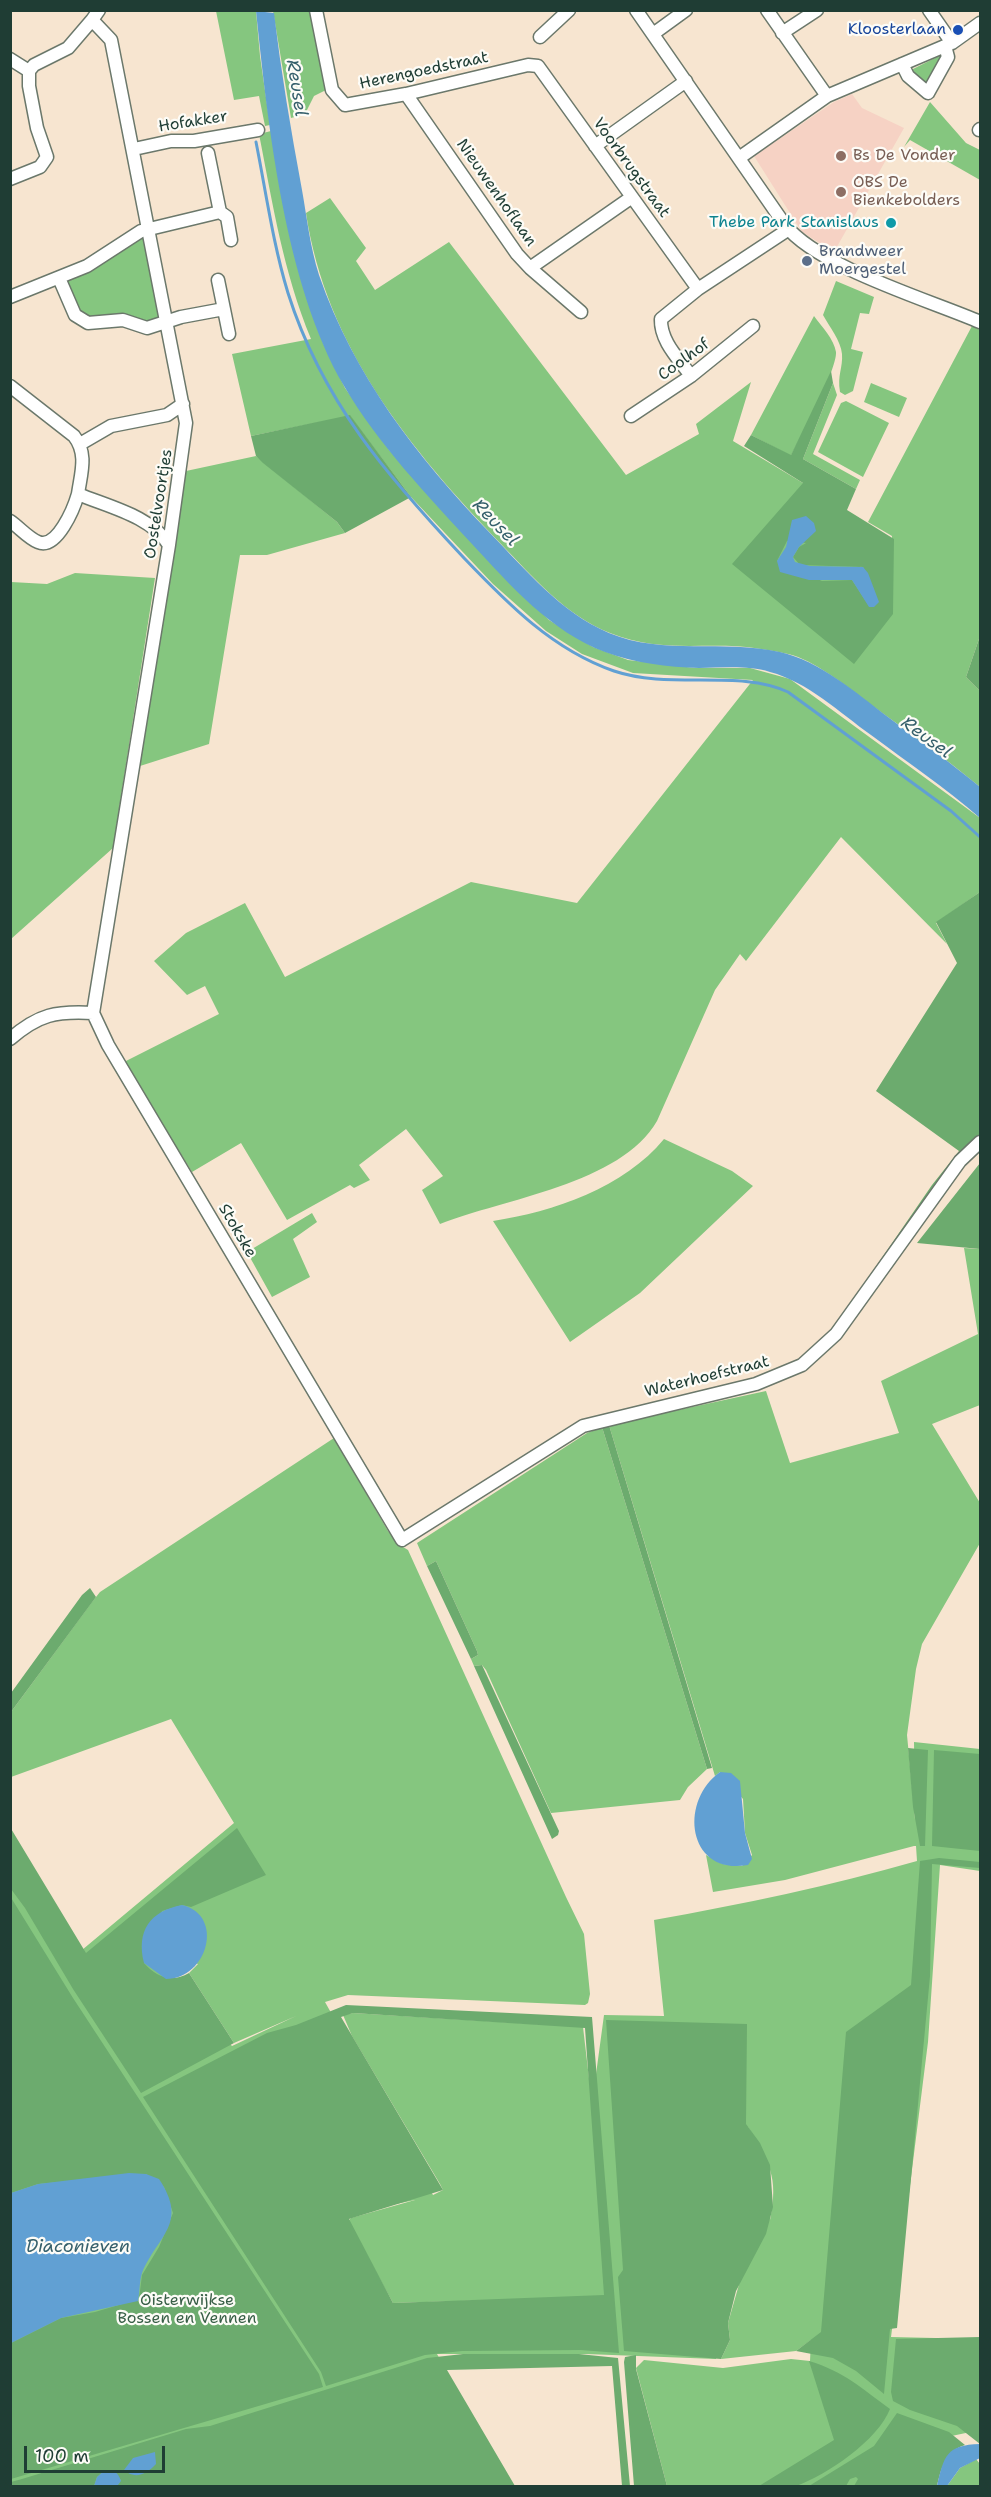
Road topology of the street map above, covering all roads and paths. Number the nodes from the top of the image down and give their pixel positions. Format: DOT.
graph roads {
  1 [pos="316,10"];
  2 [pos="569,10"];
  3 [pos="636,10"];
  4 [pos="686,10"];
  5 [pos="767,10"];
  6 [pos="817,10"];
  7 [pos="929,10"];
  8 [pos="95,15"];
  9 [pos="981,23"];
  10 [pos="782,33"];
  11 [pos="653,34"];
  12 [pos="540,37"];
  13 [pos="948,44"];
  14 [pos="10,59"];
  15 [pos="902,64"];
  16 [pos="538,66"];
  17 [pos="30,71"];
  18 [pos="686,81"];
  19 [pos="406,94"];
  20 [pos="827,96"];
  21 [pos="258,130"];
  22 [pos="595,146"];
  23 [pos="134,149"];
  24 [pos="208,153"];
  25 [pos="739,158"];
  26 [pos="10,179"];
  27 [pos="632,197"];
  28 [pos="220,212"];
  29 [pos="149,228"];
  30 [pos="789,229"];
  31 [pos="231,240"];
  32 [pos="530,268"];
  33 [pos="59,278"];
  34 [pos="218,280"];
  35 [pos="698,289"];
  36 [pos="10,297"];
  37 [pos="224,309"];
  38 [pos="581,312"];
  39 [pos="168,322"];
  40 [pos="981,322"];
  41 [pos="753,326"];
  42 [pos="229,334"];
  43 [pos="691,376"];
  44 [pos="10,386"];
  45 [pos="183,405"];
  46 [pos="631,416"];
  47 [pos="80,444"];
  48 [pos="78,494"];
  49 [pos="10,521"];
  50 [pos="169,545"];
  51 [pos="93,1013"];
  52 [pos="10,1039"];
  53 [pos="981,1142"];
  54 [pos="402,1540"];
  1 -- 19 [label="street, Herengoedstraat"];
  2 -- 12 [label="street"];
  3 -- 11 [label="street"];
  4 -- 11 [label="street"];
  5 -- 10 [label="street"];
  6 -- 10 [label="street"];
  7 -- 13 [label="street"];
  8 -- 17 [label="street"];
  8 -- 23 [label="street, Oostelvoortjes"];
  9 -- 13 [label="street"];
  10 -- 20 [label="street"];
  11 -- 18 [label="street"];
  13 -- 15 [label="street"];
  13 -- 15 [label="street"];
  14 -- 17 [label="street"];
  15 -- 20 [label="street"];
  16 -- 19 [label="street, Herengoedstraat"];
  16 -- 22 [label="street, Voorbrugstraat"];
  17 -- 26 [label="street"];
  18 -- 22 [label="street"];
  18 -- 25 [label="street"];
  19 -- 32 [label="street, Nieuwenhoflaan"];
  20 -- 25 [label="street"];
  21 -- 23 [label="street, Hofakker"];
  22 -- 27 [label="street, Voorbrugstraat"];
  23 -- 29 [label="street, Oostelvoortjes"];
  24 -- 28 [label="street"];
  25 -- 30 [label="street"];
  27 -- 32 [label="street, Nieuwenhoflaan"];
  27 -- 35 [label="street, Voorbrugstraat"];
  28 -- 29 [label="street"];
  28 -- 31 [label="street"];
  29 -- 33 [label="street"];
  29 -- 39 [label="street, Oostelvoortjes"];
  30 -- 35 [label="street"];
  30 -- 40 [label="street"];
  32 -- 38 [label="street"];
  33 -- 36 [label="street"];
  33 -- 39 [label="street"];
  34 -- 37 [label="street"];
  35 -- 43 [label="street"];
  37 -- 39 [label="street"];
  37 -- 42 [label="street"];
  39 -- 45 [label="street, Oostelvoortjes"];
  41 -- 43 [label="street, Coolhof"];
  43 -- 46 [label="street, Coolhof"];
  44 -- 47 [label="street"];
  45 -- 47 [label="street"];
  45 -- 50 [label="street, Oostelvoortjes"];
  47 -- 48 [label="street"];
  48 -- 49 [label="street"];
  48 -- 50 [label="street"];
  50 -- 51 [label="street, Oostelvoortjes"];
  51 -- 52 [label="street"];
  51 -- 54 [label="street, Stokske"];
  53 -- 54 [label="street, Waterhoefstraat"];
}
